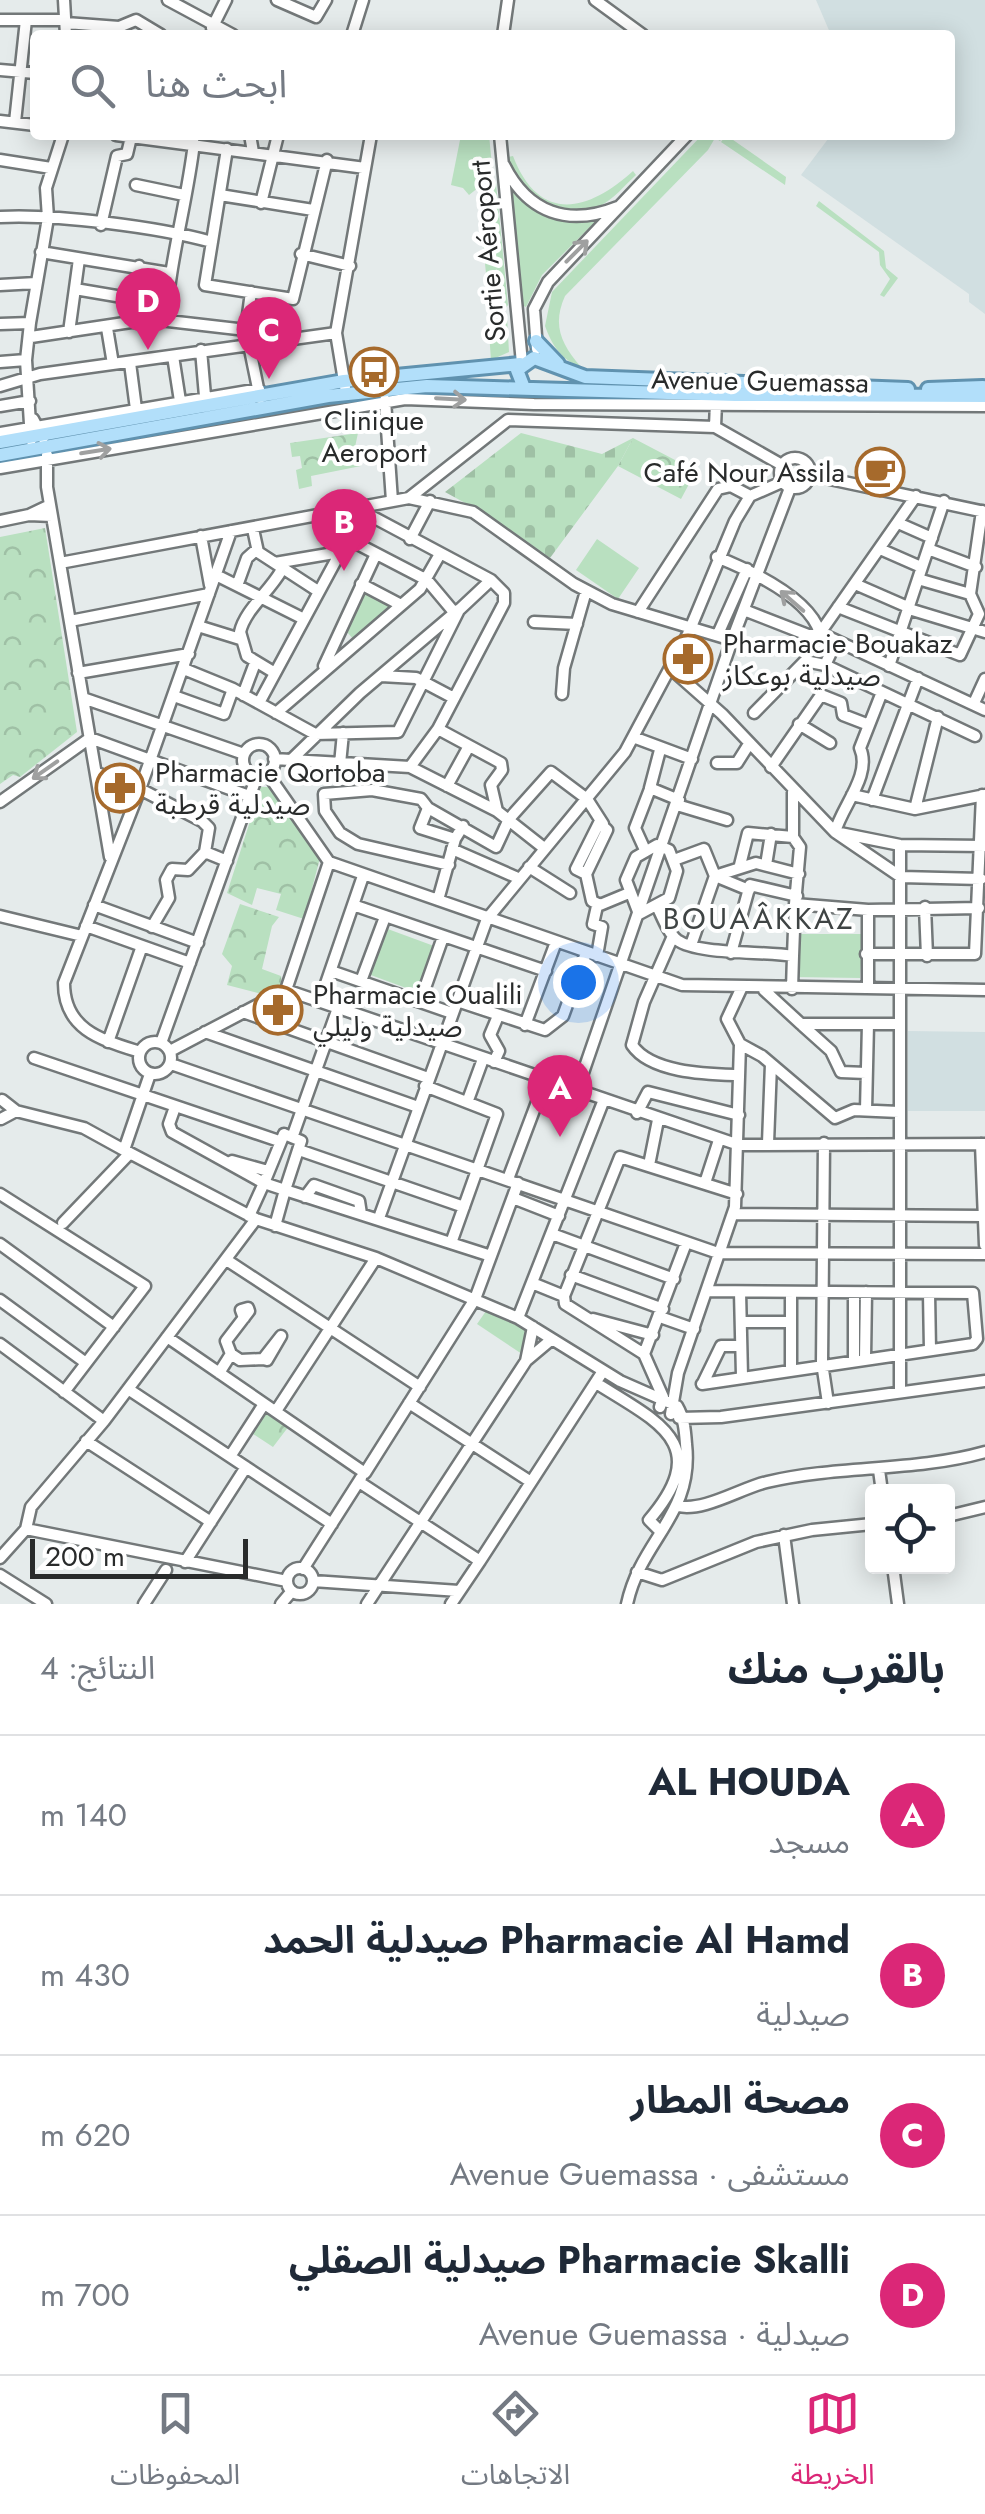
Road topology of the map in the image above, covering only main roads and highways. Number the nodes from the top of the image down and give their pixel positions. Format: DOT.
graph roads {
  1 [pos="536,342"];
  2 [pos="544,363"];
  3 [pos="521,364"];
  4 [pos="572,374"];
  5 [pos="345,387"];
  6 [pos="985,387"];
  7 [pos="524,388"];
  8 [pos="543,388"];
  9 [pos="716,395"];
  10 [pos="985,396"];
  11 [pos="37,440"];
  12 [pos="0,442"];
  13 [pos="0,455"];
  1 -- 4 [label="main road"];
  2 -- 3 [label="main road"];
  2 -- 4 [label="main road, Avenue Guemassa"];
  2 -- 8 [label="main road"];
  3 -- 5 [label="main road"];
  3 -- 7 [label="main road"];
  4 -- 9 [label="main road, Avenue Guemassa"];
  5 -- 7 [label="main road"];
  5 -- 11 [label="main road"];
  5 -- 11 [label="main road"];
  6 -- 9 [label="main road, Avenue Guemassa"];
  7 -- 8 [label="main road"];
  8 -- 9 [label="main road, Avenue Guemassa"];
  9 -- 10 [label="main road, Avenue Guemassa"];
  11 -- 12 [label="main road"];
  11 -- 13 [label="main road"];
}
